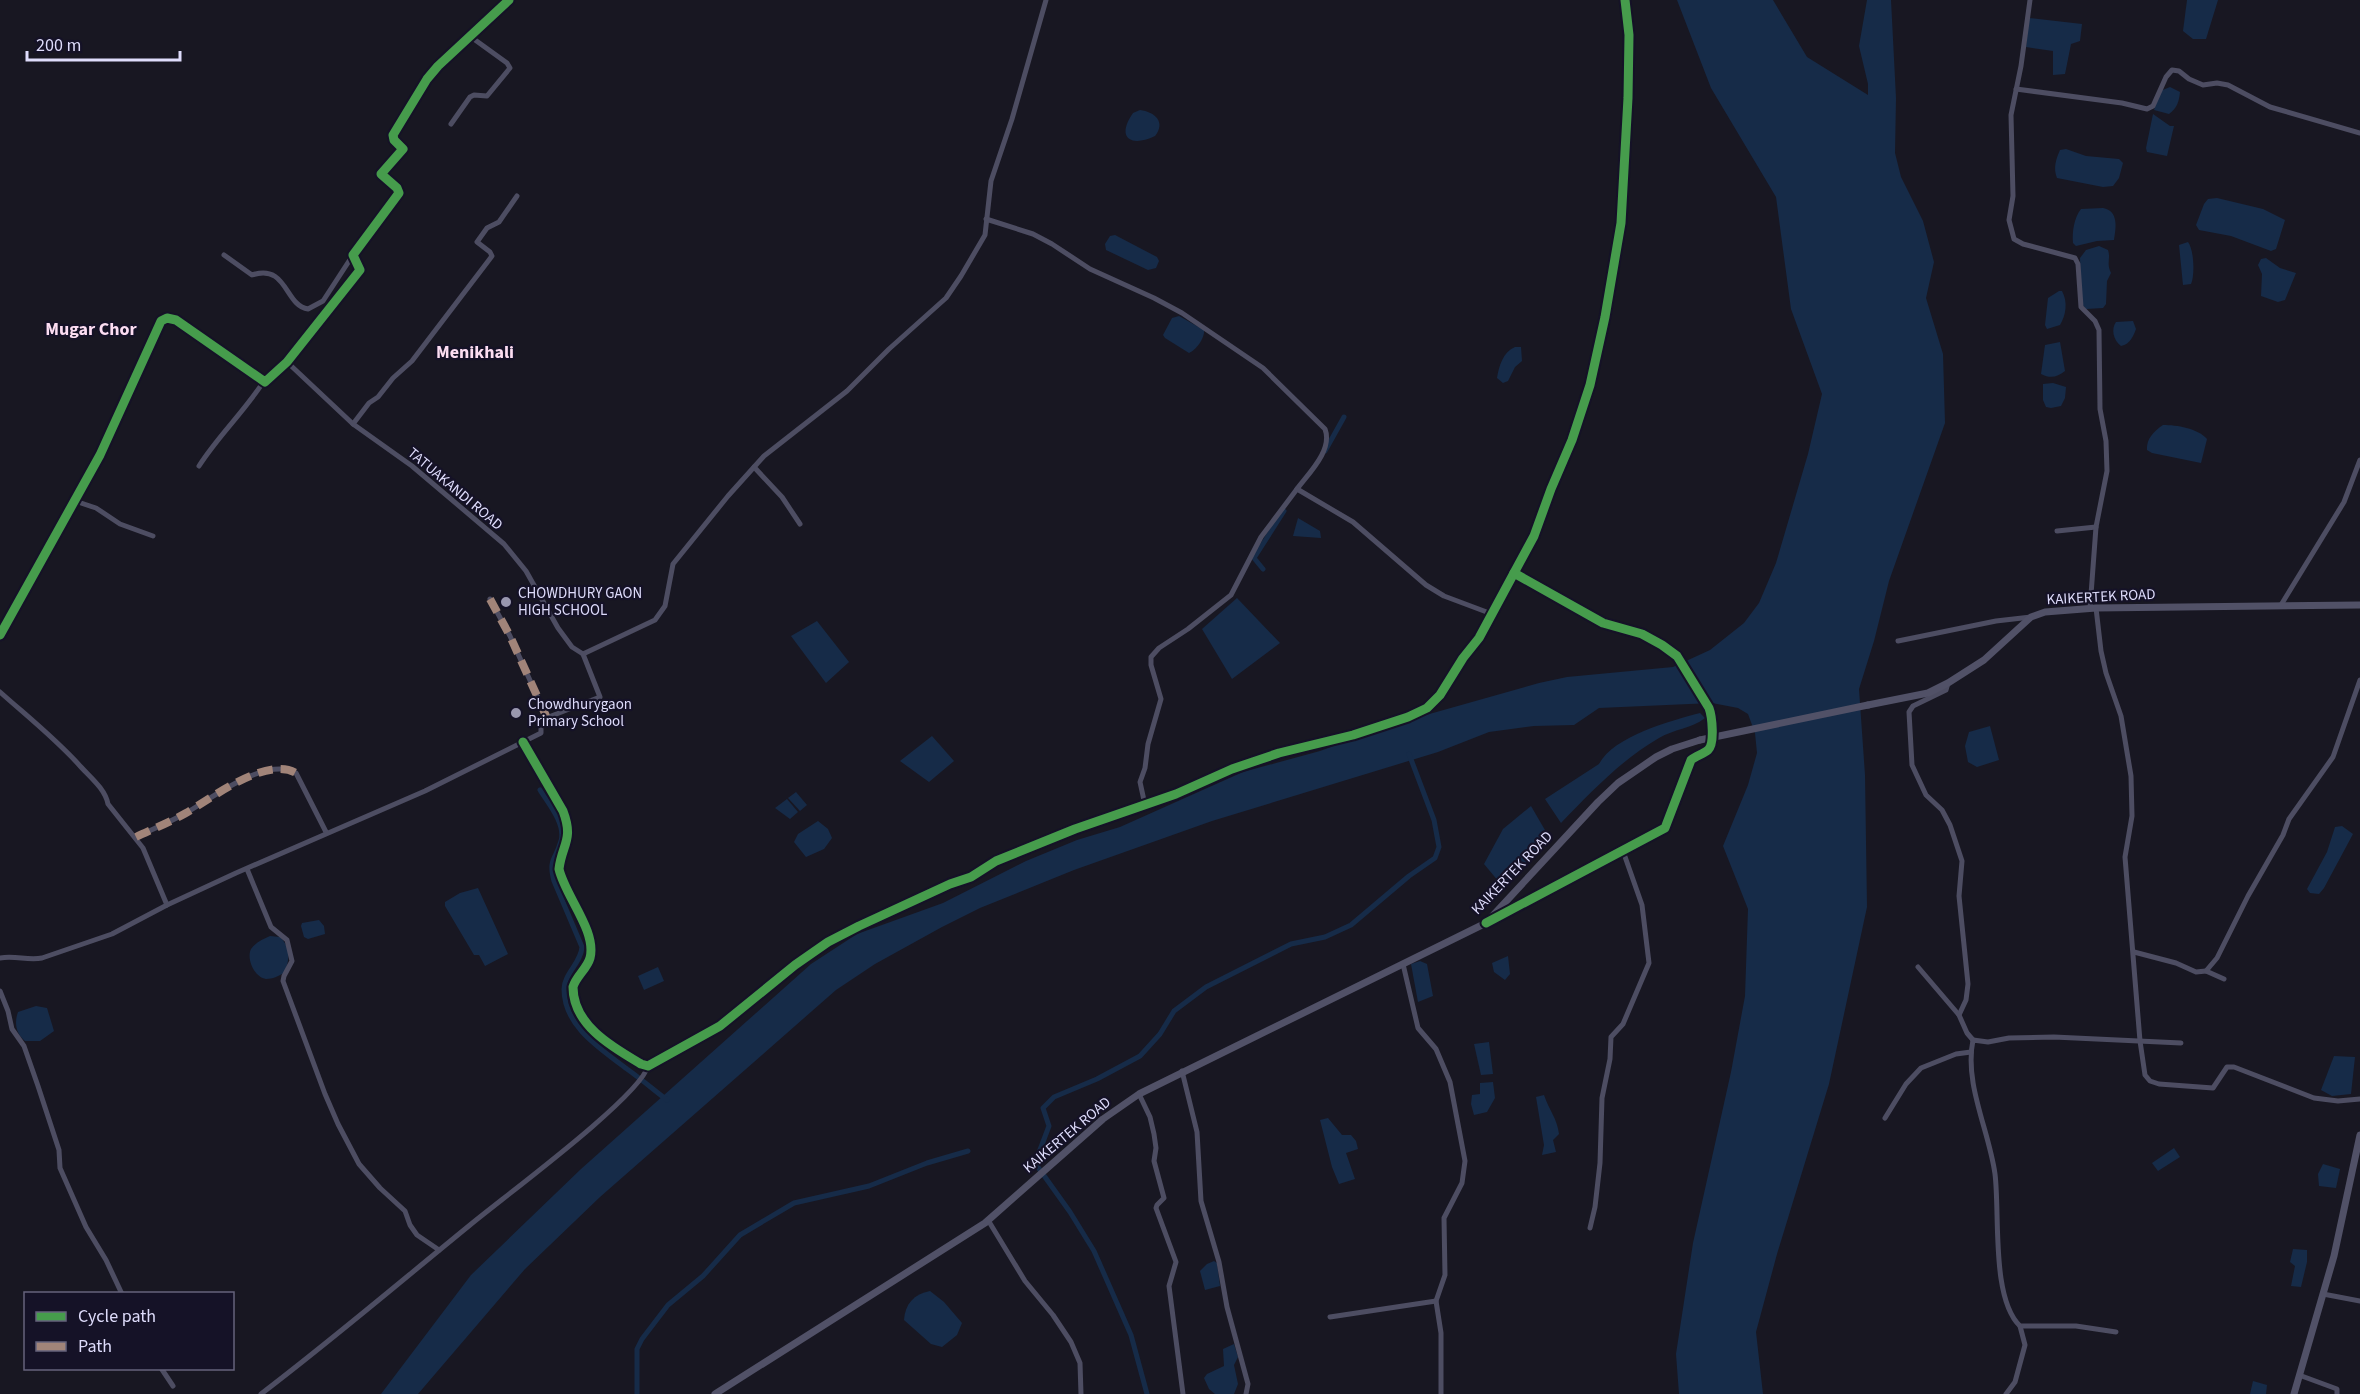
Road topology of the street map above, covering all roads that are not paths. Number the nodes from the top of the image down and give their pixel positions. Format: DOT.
graph roads {
  1 [pos="509,0"];
  2 [pos="1046,0"];
  3 [pos="1625,0"];
  4 [pos="2030,0"];
  5 [pos="471,37"];
  6 [pos="2016,89"];
  7 [pos="450,124"];
  8 [pos="2360,133"];
  9 [pos="517,196"];
  10 [pos="986,219"];
  11 [pos="224,255"];
  12 [pos="353,255"];
  13 [pos="287,362"];
  14 [pos="264,381"];
  15 [pos="353,424"];
  16 [pos="2360,460"];
  17 [pos="199,466"];
  18 [pos="754,467"];
  19 [pos="1298,490"];
  20 [pos="75,501"];
  21 [pos="800,524"];
  22 [pos="2096,527"];
  23 [pos="2057,531"];
  24 [pos="153,536"];
  25 [pos="1514,573"];
  26 [pos="490,599"];
  27 [pos="2281,605"];
  28 [pos="2360,605"];
  29 [pos="2093,608"];
  30 [pos="1492,614"];
  31 [pos="2031,617"];
  32 [pos="0,635"];
  33 [pos="1898,641"];
  34 [pos="583,654"];
  35 [pos="2360,680"];
  36 [pos="1948,683"];
  37 [pos="0,692"];
  38 [pos="547,718"];
  39 [pos="523,742"];
  40 [pos="1145,805"];
  41 [pos="327,832"];
  42 [pos="136,837"];
  43 [pos="1623,851"];
  44 [pos="247,869"];
  45 [pos="167,905"];
  46 [pos="1486,923"];
  47 [pos="2134,952"];
  48 [pos="0,958"];
  49 [pos="1403,964"];
  50 [pos="1918,967"];
  51 [pos="2206,971"];
  52 [pos="2224,979"];
  53 [pos="0,991"];
  54 [pos="1959,1015"];
  55 [pos="1973,1040"];
  56 [pos="2140,1041"];
  57 [pos="2181,1043"];
  58 [pos="1971,1052"];
  59 [pos="647,1069"];
  60 [pos="1182,1071"];
  61 [pos="1139,1094"];
  62 [pos="2360,1099"];
  63 [pos="1885,1118"];
  64 [pos="2360,1134"];
  65 [pos="988,1220"];
  66 [pos="1590,1227"];
  67 [pos="439,1250"];
  68 [pos="122,1292"];
  69 [pos="2323,1294"];
  70 [pos="1436,1301"];
  71 [pos="2360,1301"];
  72 [pos="1330,1317"];
  73 [pos="2020,1326"];
  74 [pos="2116,1332"];
  75 [pos="162,1370"];
  76 [pos="2299,1376"];
  77 [pos="173,1386"];
  78 [pos="261,1394"];
  79 [pos="716,1394"];
  80 [pos="1081,1394"];
  81 [pos="1182,1394"];
  82 [pos="1246,1394"];
  83 [pos="1441,1394"];
  84 [pos="2006,1394"];
  85 [pos="2294,1394"];
  86 [pos="2337,1394"];
  1 -- 5 [label="street"];
  2 -- 10 [label="street"];
  3 -- 25 [label="street"];
  4 -- 6 [label="street"];
  5 -- 7 [label="street"];
  5 -- 12 [label="street"];
  6 -- 8 [label="street"];
  6 -- 22 [label="street"];
  9 -- 15 [label="street"];
  10 -- 18 [label="street"];
  10 -- 19 [label="street"];
  11 -- 12 [label="street"];
  12 -- 13 [label="street"];
  13 -- 14 [label="street"];
  13 -- 15 [label="street, TATUAKANDI ROAD"];
  14 -- 17 [label="street"];
  14 -- 20 [label="street"];
  15 -- 34 [label="street, TATUAKANDI ROAD"];
  16 -- 27 [label="street"];
  18 -- 21 [label="street"];
  18 -- 34 [label="street"];
  19 -- 30 [label="street"];
  19 -- 40 [label="street"];
  20 -- 24 [label="street"];
  20 -- 32 [label="street"];
  22 -- 23 [label="street"];
  22 -- 29 [label="street"];
  25 -- 30 [label="street"];
  25 -- 43 [label="street"];
  26 -- 38 [label="street"];
  27 -- 28 [label="main road, KAIKERTEK ROAD"];
  27 -- 29 [label="main road, KAIKERTEK ROAD"];
  29 -- 31 [label="main road, KAIKERTEK ROAD"];
  29 -- 47 [label="street"];
  30 -- 40 [label="street"];
  31 -- 33 [label="street"];
  31 -- 36 [label="main road, KAIKERTEK ROAD"];
  34 -- 38 [label="street"];
  35 -- 51 [label="street"];
  36 -- 46 [label="main road, KAIKERTEK ROAD, bridge"];
  36 -- 54 [label="street"];
  37 -- 42 [label="street"];
  38 -- 39 [label="street"];
  39 -- 41 [label="street"];
  39 -- 59 [label="street"];
  40 -- 59 [label="street"];
  41 -- 42 [label="street"];
  41 -- 44 [label="street"];
  42 -- 45 [label="street"];
  43 -- 46 [label="street"];
  43 -- 66 [label="street"];
  44 -- 45 [label="street"];
  44 -- 67 [label="street"];
  45 -- 48 [label="street"];
  46 -- 49 [label="main road, KAIKERTEK ROAD"];
  47 -- 51 [label="street"];
  47 -- 56 [label="street"];
  49 -- 60 [label="main road, KAIKERTEK ROAD"];
  49 -- 70 [label="street"];
  50 -- 54 [label="street"];
  51 -- 52 [label="street"];
  53 -- 68 [label="street"];
  54 -- 55 [label="street"];
  55 -- 56 [label="street"];
  55 -- 58 [label="street"];
  56 -- 57 [label="street"];
  56 -- 62 [label="street"];
  58 -- 63 [label="street"];
  58 -- 73 [label="street"];
  59 -- 67 [label="street"];
  60 -- 61 [label="main road, KAIKERTEK ROAD"];
  60 -- 82 [label="street"];
  61 -- 65 [label="main road, KAIKERTEK ROAD"];
  61 -- 81 [label="street"];
  64 -- 69 [label="main road"];
  65 -- 79 [label="main road, KAIKERTEK ROAD"];
  65 -- 80 [label="street"];
  67 -- 78 [label="street"];
  69 -- 71 [label="street"];
  69 -- 76 [label="main road"];
  70 -- 72 [label="street"];
  70 -- 83 [label="street"];
  73 -- 74 [label="street"];
  73 -- 84 [label="street"];
  75 -- 77 [label="street"];
  76 -- 85 [label="main road"];
  76 -- 86 [label="street"];
}
